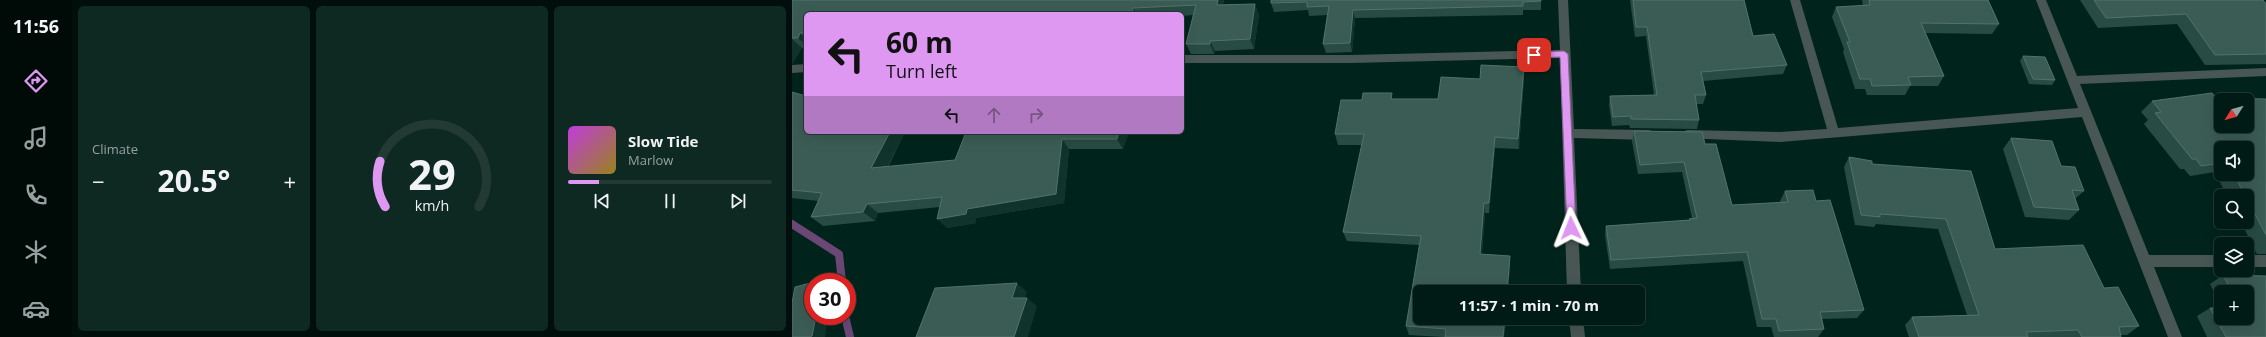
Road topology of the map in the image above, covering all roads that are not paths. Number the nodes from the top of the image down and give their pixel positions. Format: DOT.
graph roads {
  1 [pos="1563,0"];
  2 [pos="1795,0"];
  3 [pos="2041,0"];
  4 [pos="1564,54"];
  5 [pos="1184,59"];
  6 [pos="804,68"];
  7 [pos="792,69"];
  8 [pos="2266,72"];
  9 [pos="2074,80"];
  10 [pos="2087,112"];
  11 [pos="1834,132"];
  12 [pos="1567,133"];
  13 [pos="1662,135"];
  14 [pos="1678,135"];
  15 [pos="2145,261"];
  16 [pos="2214,261"];
  17 [pos="2254,261"];
  18 [pos="2266,261"];
  19 [pos="1574,285"];
  20 [pos="1577,325"];
  21 [pos="1578,337"];
  22 [pos="2175,337"];
  1 -- 4 [label="street"];
  2 -- 11 [label="street"];
  3 -- 9 [label="street"];
  4 -- 5 [label="street"];
  4 -- 12 [label="street"];
  6 -- 7 [label="street"];
  8 -- 9 [label="street"];
  9 -- 10 [label="street"];
  10 -- 11 [label="street"];
  10 -- 15 [label="street"];
  11 -- 14 [label="street"];
  12 -- 13 [label="street"];
  12 -- 19 [label="street"];
  15 -- 16 [label="street"];
  15 -- 22 [label="street"];
  17 -- 18 [label="street"];
  20 -- 21 [label="street"];
}
